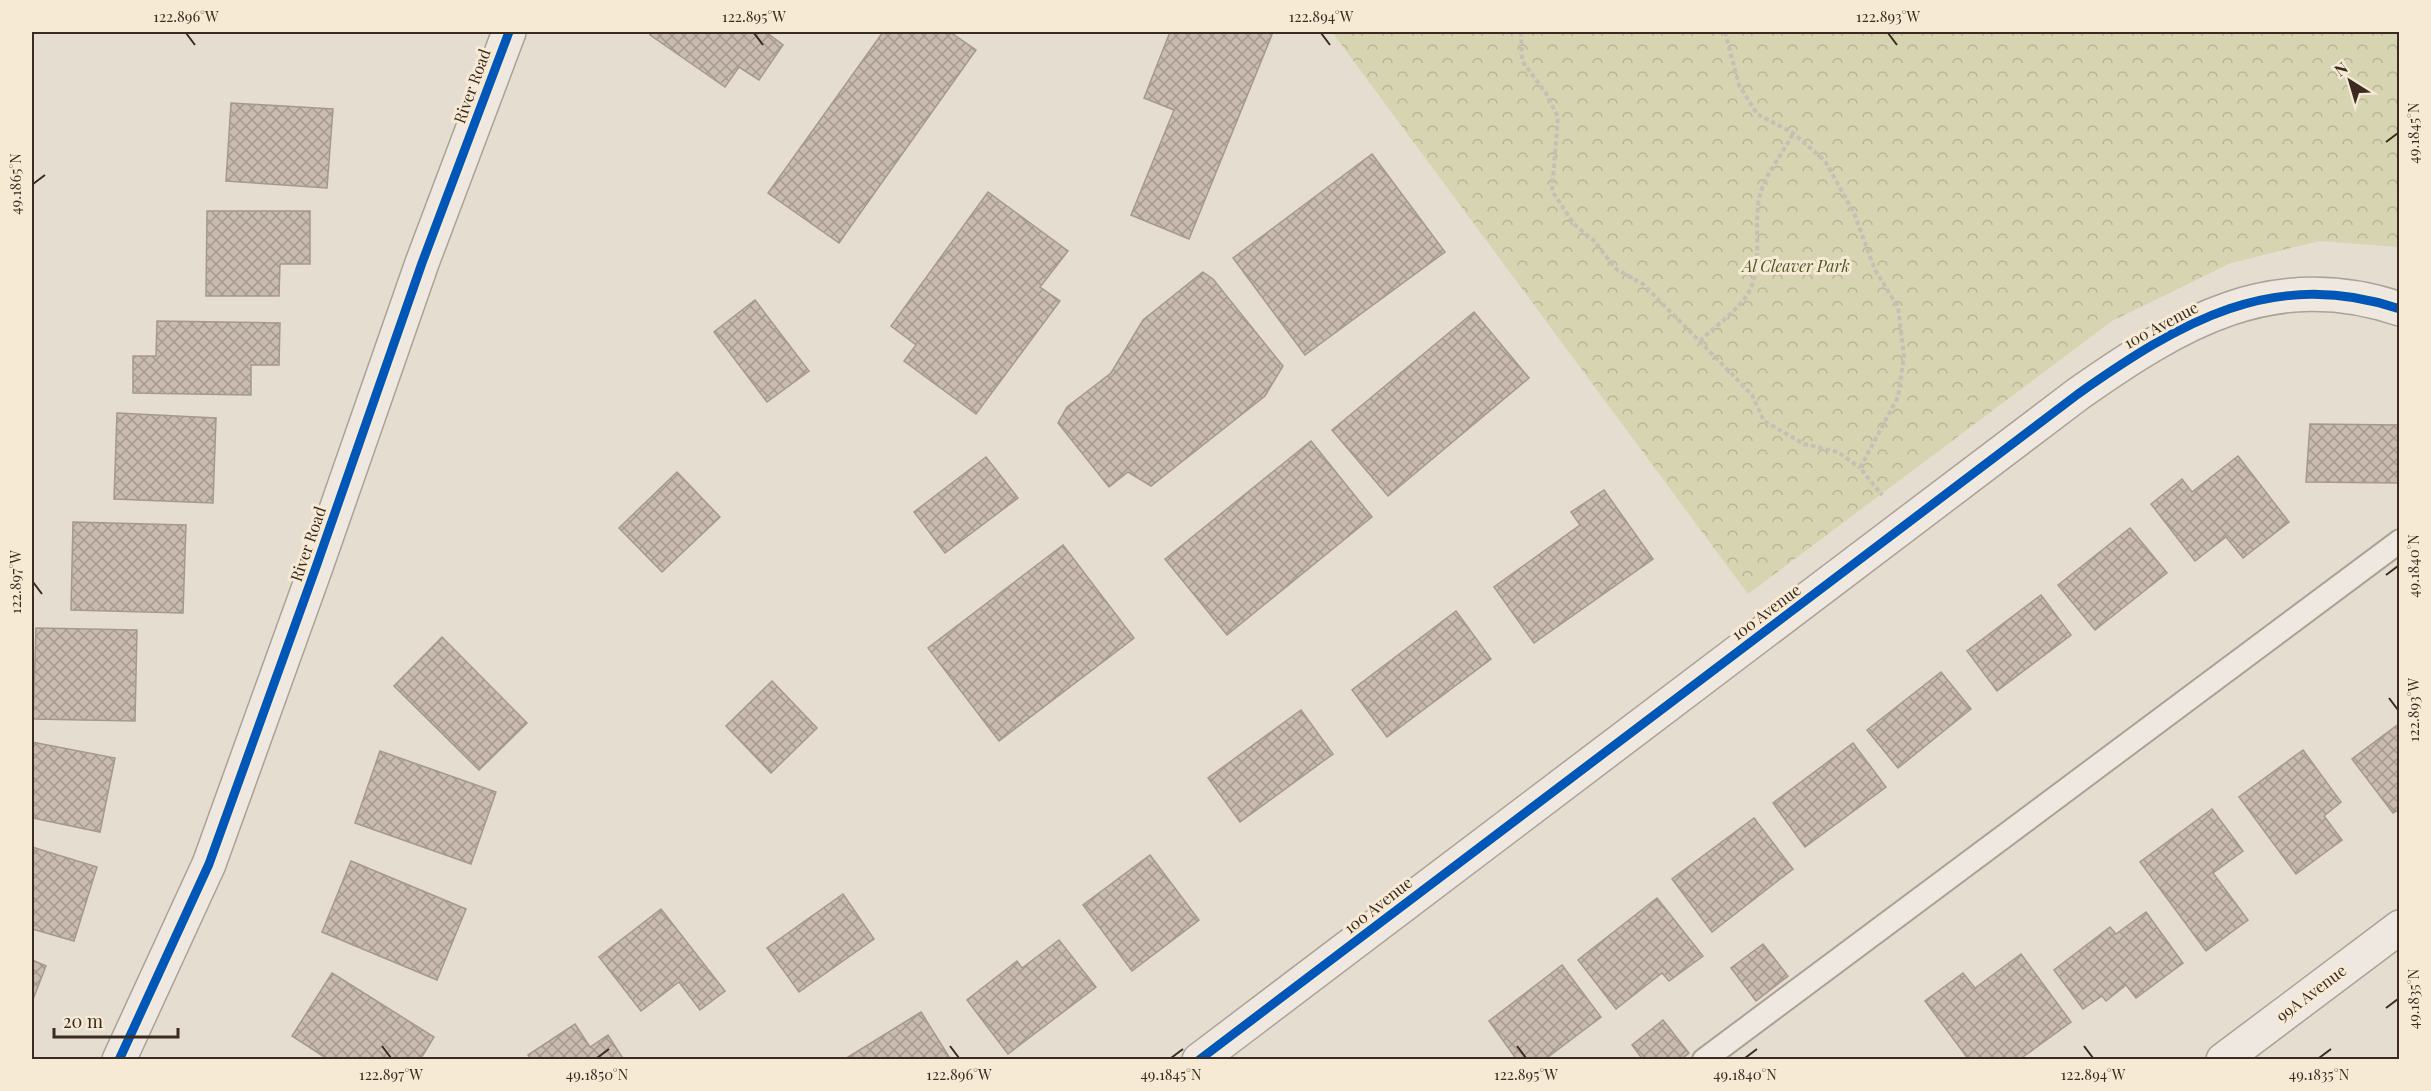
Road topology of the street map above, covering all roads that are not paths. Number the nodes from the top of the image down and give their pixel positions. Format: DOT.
graph roads {
  1 [pos="509,32"];
  2 [pos="2397,308"];
  3 [pos="2400,541"];
  4 [pos="2400,927"];
  5 [pos="119,1059"];
  6 [pos="1199,1059"];
  7 [pos="1704,1059"];
  8 [pos="2223,1059"];
  1 -- 5 [label="street, River Road"];
  2 -- 6 [label="street, 100 Avenue"];
  3 -- 7 [label="lane"];
  4 -- 8 [label="street, 99A Avenue"];
}
